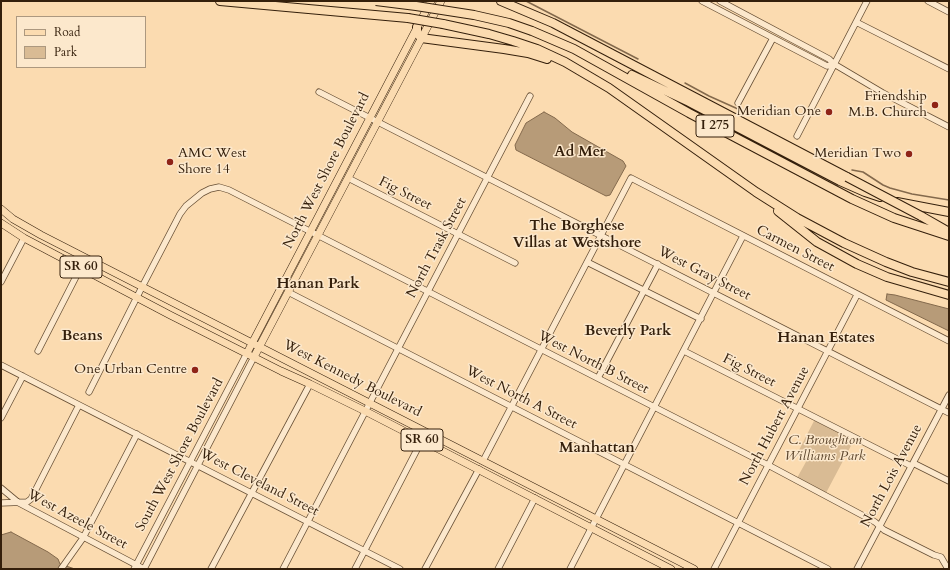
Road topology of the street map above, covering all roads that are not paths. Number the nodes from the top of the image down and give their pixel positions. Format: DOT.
graph roads {
  1 [pos="220,1"];
  2 [pos="376,1"];
  3 [pos="431,1"];
  4 [pos="440,1"];
  5 [pos="502,1"];
  6 [pos="702,1"];
  7 [pos="720,1"];
  8 [pos="867,1"];
  9 [pos="928,1"];
  10 [pos="949,12"];
  11 [pos="856,22"];
  12 [pos="417,27"];
  13 [pos="784,35"];
  14 [pos="421,38"];
  15 [pos="773,38"];
  16 [pos="584,54"];
  17 [pos="834,64"];
  18 [pos="949,69"];
  19 [pos="608,88"];
  20 [pos="319,92"];
  21 [pos="530,96"];
  22 [pos="738,103"];
  23 [pos="370,117"];
  24 [pos="378,121"];
  25 [pos="948,124"];
  26 [pos="797,136"];
  27 [pos="487,177"];
  28 [pos="348,178"];
  29 [pos="756,192"];
  30 [pos="1,209"];
  31 [pos="949,212"];
  32 [pos="1,223"];
  33 [pos="310,232"];
  34 [pos="949,232"];
  35 [pos="458,234"];
  36 [pos="41,235"];
  37 [pos="601,235"];
  38 [pos="318,236"];
  39 [pos="743,236"];
  40 [pos="949,236"];
  41 [pos="24,238"];
  42 [pos="85,258"];
  43 [pos="587,262"];
  44 [pos="514,263"];
  45 [pos="658,264"];
  46 [pos="81,267"];
  47 [pos="1,282"];
  48 [pos="949,282"];
  49 [pos="142,287"];
  50 [pos="428,291"];
  51 [pos="644,291"];
  52 [pos="288,292"];
  53 [pos="714,293"];
  54 [pos="857,295"];
  55 [pos="949,295"];
  56 [pos="137,296"];
  57 [pos="701,319"];
  58 [pos="252,342"];
  59 [pos="949,342"];
  60 [pos="260,347"];
  61 [pos="398,348"];
  62 [pos="541,350"];
  63 [pos="38,351"];
  64 [pos="684,351"];
  65 [pos="828,352"];
  66 [pos="247,353"];
  67 [pos="254,357"];
  68 [pos="1,365"];
  69 [pos="23,376"];
  70 [pos="598,378"];
  71 [pos="310,384"];
  72 [pos="89,392"];
  73 [pos="949,395"];
  74 [pos="369,402"];
  75 [pos="79,405"];
  76 [pos="511,407"];
  77 [pos="654,408"];
  78 [pos="798,408"];
  79 [pos="942,410"];
  80 [pos="364,411"];
  81 [pos="949,413"];
  82 [pos="1,418"];
  83 [pos="137,434"];
  84 [pos="422,440"];
  85 [pos="445,452"];
  86 [pos="190,461"];
  87 [pos="483,461"];
  88 [pos="197,465"];
  89 [pos="625,465"];
  90 [pos="768,465"];
  91 [pos="912,465"];
  92 [pos="479,469"];
  93 [pos="511,475"];
  94 [pos="949,481"];
  95 [pos="1,488"];
  96 [pos="251,493"];
  97 [pos="535,498"];
  98 [pos="1,503"];
  99 [pos="19,503"];
  100 [pos="596,519"];
  101 [pos="308,522"];
  102 [pos="738,523"];
  103 [pos="879,526"];
  104 [pos="591,528"];
  105 [pos="83,538"];
  106 [pos="364,551"];
  107 [pos="949,555"];
  108 [pos="941,557"];
  109 [pos="135,567"];
  110 [pos="61,569"];
  111 [pos="144,569"];
  112 [pos="211,569"];
  113 [pos="283,569"];
  114 [pos="355,569"];
  115 [pos="400,569"];
  116 [pos="425,569"];
  117 [pos="498,569"];
  118 [pos="570,569"];
  119 [pos="671,569"];
  120 [pos="694,569"];
  121 [pos="714,569"];
  122 [pos="828,569"];
  123 [pos="857,569"];
  124 [pos="948,569"];
  1 -- 19 [label="highway, I 275, bridge"];
  2 -- 16 [label="highway, I 275, bridge"];
  3 -- 12 [label="main road, North West Shore Boulevard"];
  4 -- 14 [label="main road, North West Shore Boulevard"];
  5 -- 34 [label="highway, bridge"];
  6 -- 15 [label="street"];
  7 -- 13 [label="street"];
  8 -- 11 [label="street"];
  9 -- 10 [label="street"];
  11 -- 17 [label="street"];
  11 -- 18 [label="street"];
  12 -- 14 [label="highway"];
  12 -- 23 [label="main road, North West Shore Boulevard"];
  13 -- 15 [label="street"];
  13 -- 17 [label="street"];
  14 -- 19 [label="highway"];
  14 -- 24 [label="main road, North West Shore Boulevard"];
  15 -- 17 [label="street"];
  15 -- 22 [label="street"];
  16 -- 31 [label="highway"];
  16 -- 40 [label="highway, I 275"];
  17 -- 25 [label="street"];
  17 -- 26 [label="street"];
  19 -- 29 [label="highway, I 275"];
  20 -- 23 [label="street, West Gray Street"];
  21 -- 27 [label="street, North Trask Street"];
  23 -- 24 [label="street, West Gray Street"];
  23 -- 33 [label="main road, North West Shore Boulevard"];
  24 -- 27 [label="street, West Gray Street"];
  24 -- 28 [label="main road, North West Shore Boulevard"];
  27 -- 35 [label="street, North Trask Street"];
  27 -- 37 [label="street, West Gray Street"];
  28 -- 35 [label="street, Fig Street"];
  28 -- 38 [label="main road, North West Shore Boulevard"];
  29 -- 48 [label="highway, I 275"];
  29 -- 55 [label="highway"];
  30 -- 36 [label="main road, West Kennedy Boulevard / SR 60"];
  32 -- 41 [label="main road, West Kennedy Boulevard / SR 60"];
  33 -- 38 [label="street, West North B Street"];
  33 -- 49 [label="street, West North B Street"];
  33 -- 58 [label="main road, North West Shore Boulevard"];
  35 -- 44 [label="street, Fig Street"];
  35 -- 50 [label="street, North Trask Street"];
  36 -- 41 [label="main road"];
  36 -- 42 [label="main road, West Kennedy Boulevard / SR 60"];
  37 -- 39 [label="street, Carmen Street"];
  37 -- 43 [label="street"];
  37 -- 45 [label="street, West Gray Street"];
  38 -- 50 [label="street, West North B Street"];
  38 -- 52 [label="main road, North West Shore Boulevard"];
  39 -- 53 [label="street"];
  39 -- 54 [label="street, Carmen Street"];
  41 -- 46 [label="main road, West Kennedy Boulevard / SR 60"];
  41 -- 47 [label="street"];
  42 -- 46 [label="main road"];
  42 -- 49 [label="main road, West Kennedy Boulevard / SR 60"];
  43 -- 51 [label="street"];
  43 -- 62 [label="street"];
  45 -- 51 [label="street"];
  45 -- 53 [label="street, West Gray Street"];
  46 -- 56 [label="main road, West Kennedy Boulevard / SR 60"];
  46 -- 63 [label="street"];
  49 -- 56 [label="street"];
  49 -- 58 [label="main road, West Kennedy Boulevard / SR 60"];
  50 -- 61 [label="street, North Trask Street"];
  50 -- 62 [label="street, West North B Street"];
  51 -- 57 [label="street"];
  51 -- 70 [label="street"];
  52 -- 60 [label="main road"];
  52 -- 61 [label="street, West North A Street"];
  53 -- 57 [label="street"];
  53 -- 65 [label="street, West Gray Street"];
  54 -- 59 [label="street, Carmen Street"];
  54 -- 65 [label="street, North Hubert Avenue"];
  56 -- 66 [label="main road, West Kennedy Boulevard / SR 60"];
  56 -- 72 [label="street"];
  57 -- 64 [label="street"];
  58 -- 60 [label="main road, West Kennedy Boulevard / SR 60"];
  58 -- 66 [label="main road, North West Shore Boulevard"];
  60 -- 67 [label="main road"];
  60 -- 74 [label="main road, West Kennedy Boulevard / SR 60"];
  61 -- 74 [label="street, North Trask Street"];
  61 -- 76 [label="street, West North A Street"];
  62 -- 70 [label="street, West North B Street"];
  62 -- 76 [label="street"];
  64 -- 77 [label="street"];
  64 -- 78 [label="street, Fig Street"];
  65 -- 78 [label="street, North Hubert Avenue"];
  65 -- 79 [label="street, West Gray Street"];
  66 -- 67 [label="main road, West Kennedy Boulevard / SR 60"];
  66 -- 86 [label="street, South West Shore Boulevard"];
  67 -- 71 [label="main road, West Kennedy Boulevard / SR 60"];
  67 -- 88 [label="street, South West Shore Boulevard"];
  68 -- 69 [label="street, West Cleveland Street"];
  69 -- 75 [label="street, West Cleveland Street"];
  69 -- 82 [label="street"];
  70 -- 77 [label="street, West North B Street"];
  71 -- 80 [label="main road, West Kennedy Boulevard / SR 60"];
  71 -- 96 [label="street"];
  73 -- 79 [label="street, North Lois Avenue"];
  74 -- 80 [label="street, North Trask Street"];
  74 -- 87 [label="main road, West Kennedy Boulevard / SR 60"];
  75 -- 83 [label="street, West Cleveland Street"];
  75 -- 99 [label="street"];
  76 -- 87 [label="street"];
  76 -- 89 [label="street, West North A Street"];
  77 -- 89 [label="street"];
  77 -- 90 [label="street, West North B Street"];
  78 -- 90 [label="street, North Hubert Avenue"];
  78 -- 91 [label="street, Fig Street"];
  79 -- 81 [label="street, West Gray Street"];
  79 -- 91 [label="street, North Lois Avenue"];
  80 -- 84 [label="main road, West Kennedy Boulevard / SR 60"];
  80 -- 101 [label="street, North Trask Street"];
  83 -- 86 [label="street, West Cleveland Street"];
  83 -- 105 [label="street"];
  84 -- 85 [label="main road, West Kennedy Boulevard / SR 60"];
  84 -- 106 [label="street"];
  85 -- 87 [label="main road"];
  85 -- 92 [label="main road, West Kennedy Boulevard / SR 60"];
  86 -- 88 [label="street, West Cleveland Street"];
  86 -- 109 [label="street, South West Shore Boulevard"];
  87 -- 93 [label="main road, West Kennedy Boulevard / SR 60"];
  88 -- 96 [label="street, West Cleveland Street"];
  88 -- 111 [label="street, South West Shore Boulevard"];
  89 -- 100 [label="street"];
  89 -- 102 [label="street, West North A Street"];
  90 -- 102 [label="street, North Hubert Avenue"];
  90 -- 103 [label="street, West North B Street"];
  91 -- 94 [label="street, Fig Street"];
  91 -- 103 [label="street, North Lois Avenue"];
  92 -- 93 [label="main road"];
  92 -- 97 [label="main road, West Kennedy Boulevard / SR 60"];
  92 -- 116 [label="street"];
  93 -- 100 [label="main road, West Kennedy Boulevard / SR 60"];
  95 -- 99 [label="street, West Azeele Street"];
  96 -- 101 [label="street, West Cleveland Street"];
  96 -- 112 [label="street"];
  97 -- 104 [label="main road, West Kennedy Boulevard / SR 60"];
  97 -- 117 [label="street"];
  98 -- 99 [label="street"];
  99 -- 105 [label="street, West Azeele Street"];
  100 -- 104 [label="street"];
  100 -- 120 [label="main road, West Kennedy Boulevard / SR 60"];
  101 -- 106 [label="street, West Cleveland Street"];
  101 -- 113 [label="street, North Trask Street"];
  102 -- 121 [label="street, North Hubert Avenue"];
  102 -- 122 [label="street, West North A Street"];
  103 -- 108 [label="street, West North B Street"];
  103 -- 123 [label="street, North Lois Avenue"];
  104 -- 118 [label="street"];
  104 -- 119 [label="main road, West Kennedy Boulevard / SR 60"];
  105 -- 109 [label="street, West Azeele Street"];
  105 -- 110 [label="street"];
  106 -- 114 [label="street"];
  106 -- 115 [label="street, West Cleveland Street"];
  107 -- 108 [label="street"];
  108 -- 124 [label="street"];
  109 -- 111 [label="street, West Azeele Street"];
}
